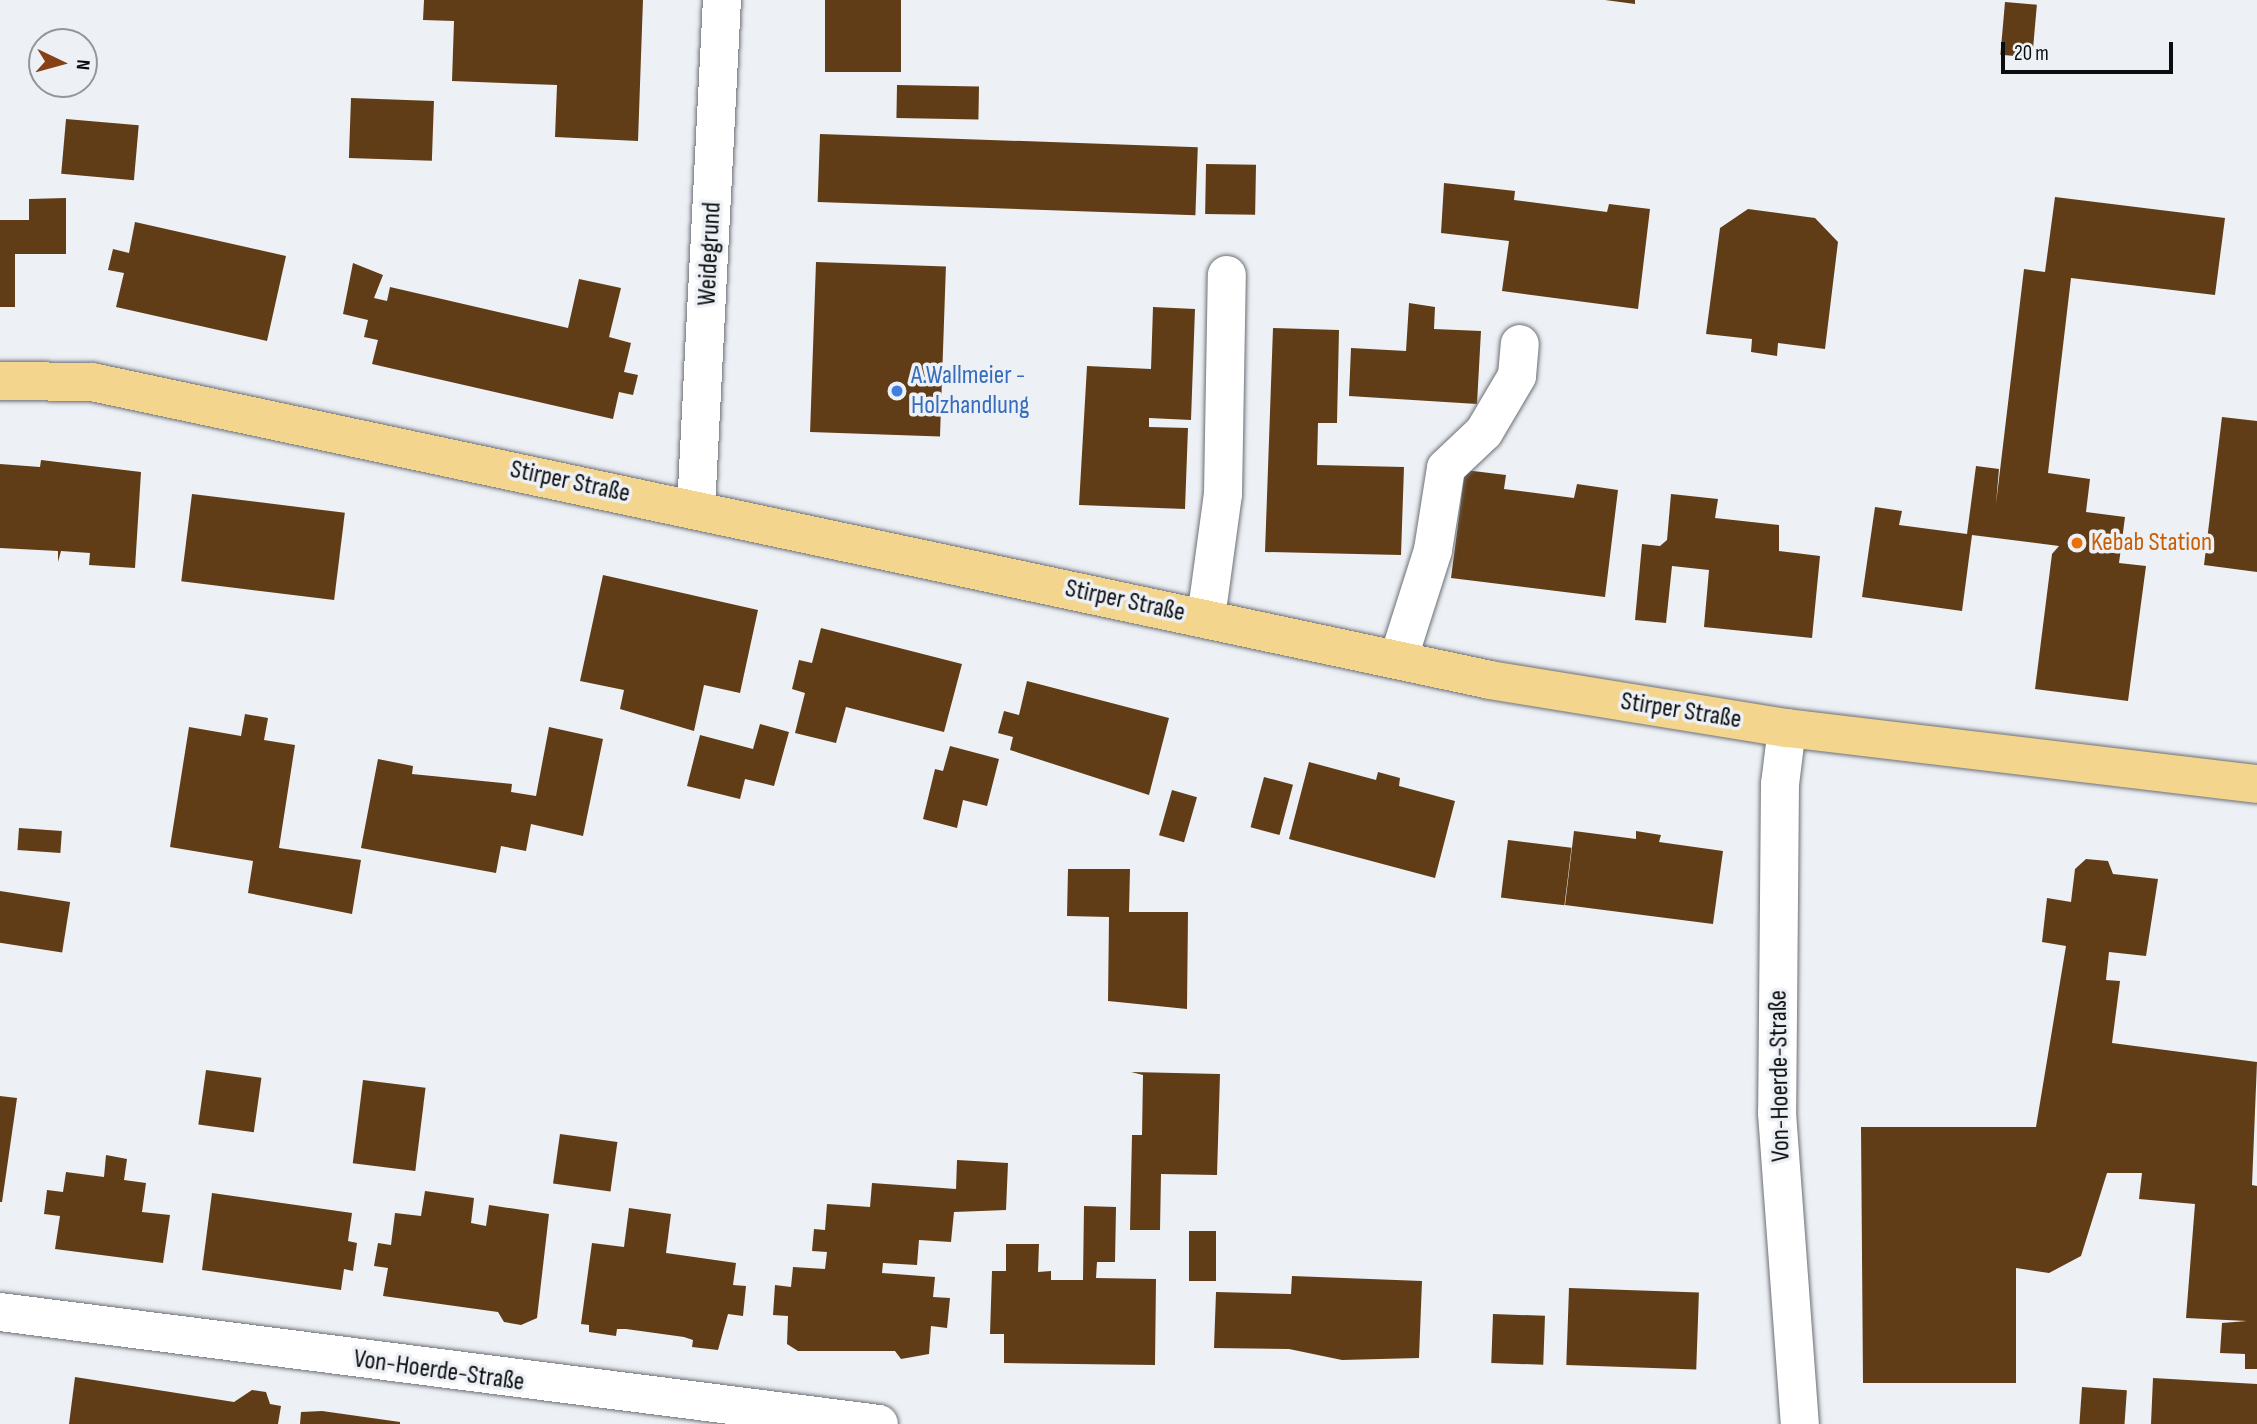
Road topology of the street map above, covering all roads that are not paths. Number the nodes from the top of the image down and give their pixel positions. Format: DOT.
graph roads {
  1 [pos="722,0"];
  2 [pos="1227,275"];
  3 [pos="1520,344"];
  4 [pos="0,381"];
  5 [pos="696,509"];
  6 [pos="1206,618"];
  7 [pos="1398,660"];
  8 [pos="1787,728"];
  9 [pos="2257,784"];
  10 [pos="0,1312"];
  11 [pos="879,1424"];
  12 [pos="1800,1424"];
  1 -- 5 [label="street, Weidegrund"];
  2 -- 6 [label="street"];
  3 -- 7 [label="street"];
  4 -- 5 [label="main road, Stirper Straße"];
  5 -- 6 [label="main road, Stirper Straße"];
  6 -- 7 [label="main road, Stirper Straße"];
  7 -- 8 [label="main road, Stirper Straße"];
  8 -- 9 [label="main road, Stirper Straße"];
  8 -- 12 [label="street, Von-Hoerde-Straße"];
  10 -- 11 [label="street, Von-Hoerde-Straße"];
}
